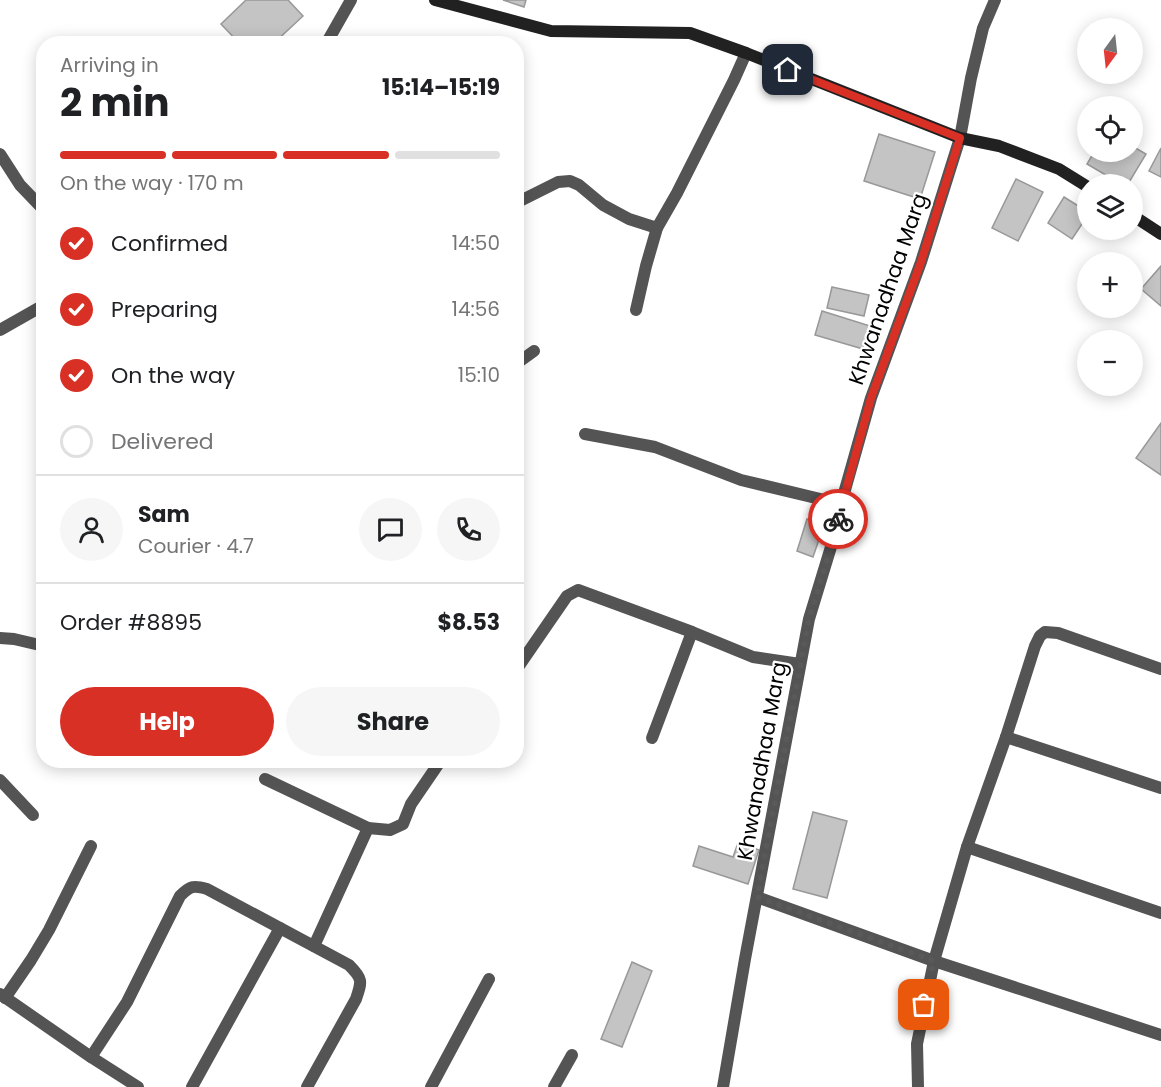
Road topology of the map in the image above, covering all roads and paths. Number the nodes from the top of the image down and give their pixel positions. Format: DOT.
graph roads {
  1 [pos="351,0"];
  2 [pos="435,0"];
  3 [pos="995,0"];
  4 [pos="331,36"];
  5 [pos="746,53"];
  6 [pos="960,138"];
  7 [pos="0,154"];
  8 [pos="1077,180"];
  9 [pos="524,199"];
  10 [pos="36,202"];
  11 [pos="1143,222"];
  12 [pos="657,228"];
  13 [pos="1161,234"];
  14 [pos="36,310"];
  15 [pos="636,310"];
  16 [pos="0,330"];
  17 [pos="534,351"];
  18 [pos="524,358"];
  19 [pos="585,434"];
  20 [pos="841,504"];
  21 [pos="692,632"];
  22 [pos="0,638"];
  23 [pos="36,644"];
  24 [pos="524,658"];
  25 [pos="800,664"];
  26 [pos="1161,669"];
  27 [pos="1006,737"];
  28 [pos="652,738"];
  29 [pos="436,768"];
  30 [pos="265,779"];
  31 [pos="0,780"];
  32 [pos="1161,789"];
  33 [pos="33,815"];
  34 [pos="368,828"];
  35 [pos="91,846"];
  36 [pos="967,847"];
  37 [pos="757,897"];
  38 [pos="1161,913"];
  39 [pos="280,928"];
  40 [pos="314,946"];
  41 [pos="934,961"];
  42 [pos="489,980"];
  43 [pos="3,996"];
  44 [pos="1161,1035"];
  45 [pos="572,1055"];
  46 [pos="91,1057"];
  47 [pos="138,1087"];
  48 [pos="192,1087"];
  49 [pos="307,1087"];
  50 [pos="431,1087"];
  51 [pos="554,1087"];
  52 [pos="723,1087"];
  53 [pos="918,1087"];
  1 -- 4 [label="street"];
  2 -- 5 [label="street"];
  3 -- 6 [label="street, Khwanadhaa Marg"];
  5 -- 6 [label="street"];
  5 -- 12 [label="street"];
  6 -- 8 [label="street"];
  6 -- 20 [label="street, Khwanadhaa Marg"];
  7 -- 10 [label="street"];
  9 -- 12 [label="street"];
  11 -- 13 [label="street"];
  12 -- 15 [label="street"];
  14 -- 16 [label="street"];
  17 -- 18 [label="street"];
  19 -- 20 [label="street"];
  20 -- 25 [label="street, Khwanadhaa Marg"];
  21 -- 24 [label="street"];
  21 -- 25 [label="street"];
  21 -- 28 [label="street"];
  22 -- 23 [label="street"];
  25 -- 37 [label="street, Khwanadhaa Marg"];
  26 -- 27 [label="street"];
  27 -- 32 [label="street"];
  27 -- 36 [label="street"];
  29 -- 34 [label="street"];
  30 -- 34 [label="street"];
  31 -- 33 [label="street"];
  34 -- 40 [label="street"];
  35 -- 43 [label="street"];
  36 -- 38 [label="street"];
  36 -- 41 [label="street"];
  37 -- 41 [label="street"];
  37 -- 52 [label="street, Khwanadhaa Marg"];
  39 -- 40 [label="street"];
  39 -- 46 [label="street"];
  39 -- 48 [label="street"];
  40 -- 49 [label="street"];
  41 -- 44 [label="street"];
  41 -- 53 [label="street"];
  42 -- 50 [label="street"];
  43 -- 46 [label="street"];
  45 -- 51 [label="street"];
  46 -- 47 [label="street"];
}
